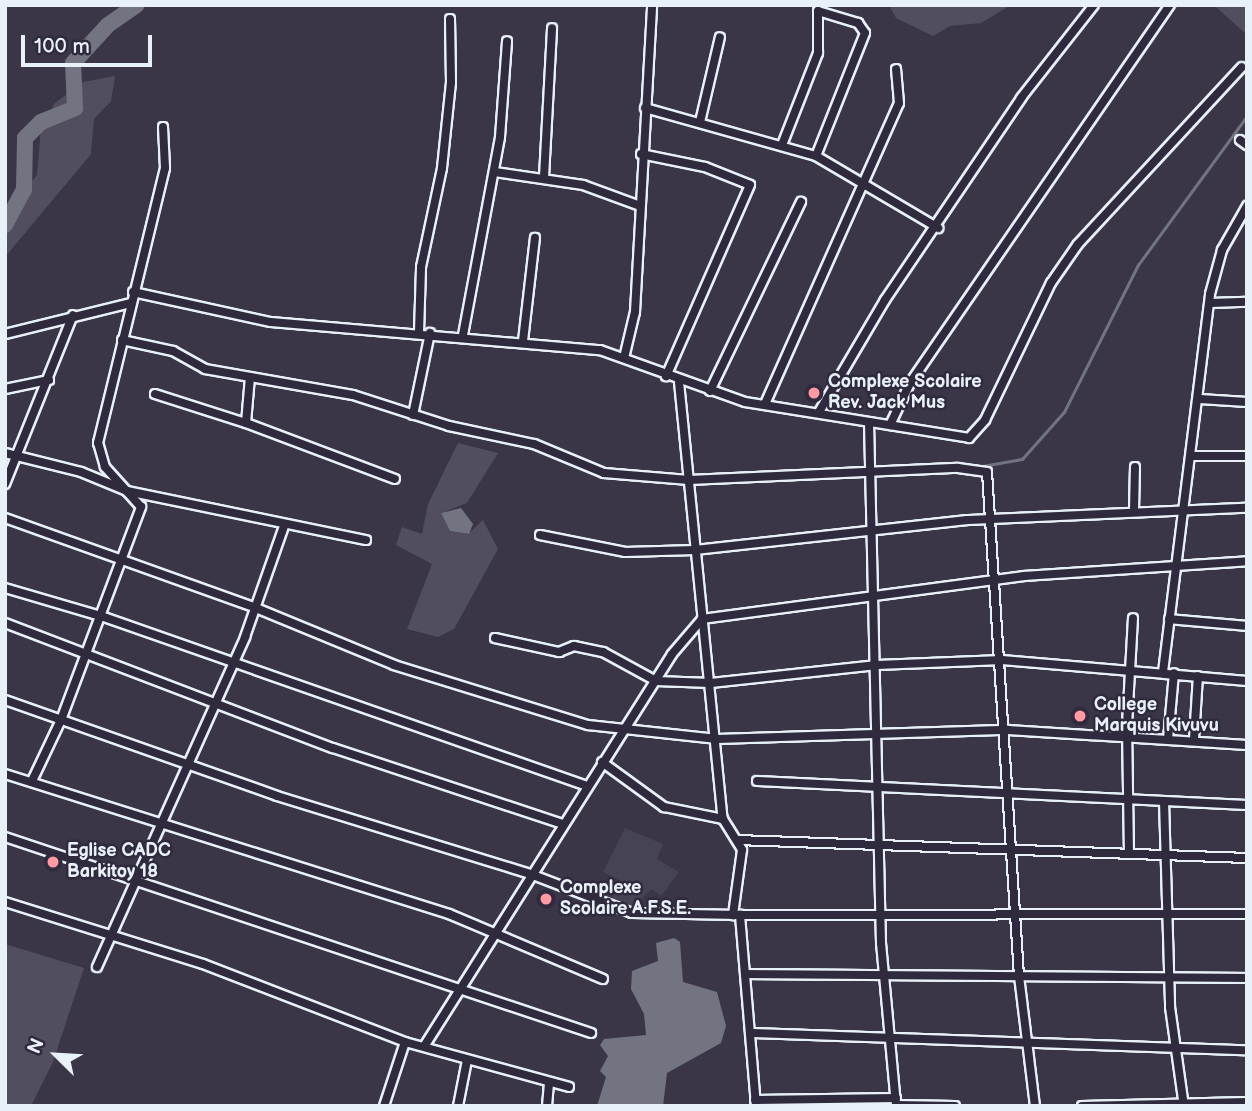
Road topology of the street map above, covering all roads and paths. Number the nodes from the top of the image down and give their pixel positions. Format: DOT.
graph roads {
  1 [pos="652,5"];
  2 [pos="1094,5"];
  3 [pos="1170,5"];
  4 [pos="450,19"];
  5 [pos="552,28"];
  6 [pos="720,37"];
  7 [pos="507,41"];
  8 [pos="1242,67"];
  9 [pos="896,69"];
  10 [pos="645,108"];
  11 [pos="700,122"];
  12 [pos="163,127"];
  13 [pos="782,145"];
  14 [pos="642,154"];
  15 [pos="816,156"];
  16 [pos="495,172"];
  17 [pos="544,177"];
  18 [pos="864,185"];
  19 [pos="801,202"];
  20 [pos="640,206"];
  21 [pos="1247,206"];
  22 [pos="938,228"];
  23 [pos="535,237"];
  24 [pos="133,292"];
  25 [pos="1247,302"];
  26 [pos="130,303"];
  27 [pos="1210,303"];
  28 [pos="73,315"];
  29 [pos="419,332"];
  30 [pos="430,333"];
  31 [pos="5,334"];
  32 [pos="463,335"];
  33 [pos="122,340"];
  34 [pos="523,341"];
  35 [pos="624,358"];
  36 [pos="666,376"];
  37 [pos="250,377"];
  38 [pos="48,380"];
  39 [pos="679,382"];
  40 [pos="5,390"];
  41 [pos="710,391"];
  42 [pos="155,394"];
  43 [pos="1200,399"];
  44 [pos="1247,402"];
  45 [pos="765,404"];
  46 [pos="819,412"];
  47 [pos="413,415"];
  48 [pos="246,422"];
  49 [pos="869,422"];
  50 [pos="890,425"];
  51 [pos="5,453"];
  52 [pos="17,455"];
  53 [pos="1192,456"];
  54 [pos="1247,456"];
  55 [pos="1135,467"];
  56 [pos="870,473"];
  57 [pos="395,479"];
  58 [pos="689,480"];
  59 [pos="5,484"];
  60 [pos="127,491"];
  61 [pos="1247,508"];
  62 [pos="1134,510"];
  63 [pos="1183,510"];
  64 [pos="5,518"];
  65 [pos="991,519"];
  66 [pos="284,526"];
  67 [pos="871,530"];
  68 [pos="540,535"];
  69 [pos="366,540"];
  70 [pos="695,550"];
  71 [pos="122,560"];
  72 [pos="1247,561"];
  73 [pos="1175,567"];
  74 [pos="997,580"];
  75 [pos="5,587"];
  76 [pos="874,594"];
  77 [pos="256,608"];
  78 [pos="101,616"];
  79 [pos="1133,618"];
  80 [pos="702,619"];
  81 [pos="1169,619"];
  82 [pos="5,623"];
  83 [pos="1247,626"];
  84 [pos="495,638"];
  85 [pos="87,654"];
  86 [pos="1002,660"];
  87 [pos="232,663"];
  88 [pos="877,665"];
  89 [pos="1130,669"];
  90 [pos="1163,672"];
  91 [pos="1174,673"];
  92 [pos="1198,676"];
  93 [pos="656,681"];
  94 [pos="1247,681"];
  95 [pos="711,683"];
  96 [pos="5,700"];
  97 [pos="216,702"];
  98 [pos="61,720"];
  99 [pos="622,730"];
  100 [pos="878,730"];
  101 [pos="1007,730"];
  102 [pos="1127,735"];
  103 [pos="717,738"];
  104 [pos="1168,739"];
  105 [pos="1194,739"];
  106 [pos="1247,745"];
  107 [pos="188,762"];
  108 [pos="603,762"];
  109 [pos="5,774"];
  110 [pos="32,781"];
  111 [pos="757,782"];
  112 [pos="587,786"];
  113 [pos="879,789"];
  114 [pos="1011,796"];
  115 [pos="1129,801"];
  116 [pos="1164,801"];
  117 [pos="1247,805"];
  118 [pos="723,819"];
  119 [pos="160,823"];
  120 [pos="564,824"];
  121 [pos="5,837"];
  122 [pos="737,840"];
  123 [pos="880,849"];
  124 [pos="1014,852"];
  125 [pos="1129,854"];
  126 [pos="1163,855"];
  127 [pos="1247,858"];
  128 [pos="533,874"];
  129 [pos="136,881"];
  130 [pos="5,902"];
  131 [pos="1017,912"];
  132 [pos="1164,912"];
  133 [pos="881,914"];
  134 [pos="1247,914"];
  135 [pos="736,915"];
  136 [pos="495,932"];
  137 [pos="112,935"];
  138 [pos="97,967"];
  139 [pos="745,974"];
  140 [pos="884,974"];
  141 [pos="1168,974"];
  142 [pos="1019,976"];
  143 [pos="1247,978"];
  144 [pos="603,979"];
  145 [pos="458,988"];
  146 [pos="591,1033"];
  147 [pos="750,1033"];
  148 [pos="890,1035"];
  149 [pos="405,1042"];
  150 [pos="1028,1042"];
  151 [pos="425,1045"];
  152 [pos="1176,1045"];
  153 [pos="1247,1050"];
  154 [pos="467,1060"];
  155 [pos="549,1083"];
  156 [pos="569,1087"];
  157 [pos="1247,1102"];
  158 [pos="755,1103"];
  159 [pos="896,1103"];
  160 [pos="1184,1104"];
  161 [pos="384,1106"];
  162 [pos="458,1106"];
  163 [pos="547,1106"];
  164 [pos="956,1106"];
  165 [pos="1035,1106"];
  166 [pos="1082,1106"];
  1 -- 10 [label="street"];
  2 -- 22 [label="street"];
  3 -- 50 [label="street"];
  4 -- 29 [label="street"];
  5 -- 17 [label="street"];
  6 -- 11 [label="street"];
  7 -- 16 [label="street"];
  8 -- 50 [label="street"];
  9 -- 18 [label="street"];
  10 -- 11 [label="street"];
  10 -- 14 [label="street"];
  11 -- 13 [label="street"];
  12 -- 24 [label="street"];
  13 -- 15 [label="street"];
  13 -- 15 [label="street"];
  14 -- 20 [label="street"];
  14 -- 36 [label="street"];
  15 -- 18 [label="street"];
  16 -- 17 [label="street"];
  16 -- 32 [label="street"];
  17 -- 20 [label="street"];
  18 -- 22 [label="street"];
  18 -- 45 [label="street"];
  19 -- 41 [label="street"];
  20 -- 35 [label="street"];
  21 -- 27 [label="street"];
  22 -- 46 [label="street"];
  23 -- 34 [label="street"];
  24 -- 26 [label="street"];
  24 -- 29 [label="street"];
  25 -- 27 [label="street"];
  26 -- 28 [label="street"];
  26 -- 33 [label="street"];
  27 -- 43 [label="street"];
  28 -- 31 [label="street"];
  28 -- 38 [label="street"];
  29 -- 30 [label="street"];
  30 -- 32 [label="street"];
  30 -- 47 [label="street"];
  32 -- 34 [label="street"];
  33 -- 37 [label="street"];
  33 -- 60 [label="street"];
  34 -- 35 [label="street"];
  35 -- 36 [label="street"];
  36 -- 39 [label="street"];
  37 -- 47 [label="street"];
  37 -- 48 [label="street"];
  38 -- 40 [label="street"];
  38 -- 52 [label="street"];
  39 -- 41 [label="street"];
  39 -- 58 [label="street"];
  41 -- 45 [label="street"];
  42 -- 48 [label="street"];
  43 -- 44 [label="street"];
  43 -- 53 [label="street"];
  45 -- 46 [label="street"];
  46 -- 49 [label="street"];
  47 -- 58 [label="street"];
  48 -- 57 [label="street"];
  49 -- 50 [label="street"];
  49 -- 56 [label="street"];
  51 -- 52 [label="street"];
  52 -- 59 [label="street"];
  52 -- 60 [label="street"];
  53 -- 54 [label="street"];
  53 -- 63 [label="street"];
  55 -- 62 [label="street"];
  56 -- 58 [label="street"];
  56 -- 65 [label="street"];
  56 -- 67 [label="street"];
  58 -- 70 [label="street"];
  60 -- 66 [label="street"];
  60 -- 71 [label="street"];
  61 -- 63 [label="street"];
  62 -- 63 [label="street"];
  62 -- 65 [label="street"];
  63 -- 73 [label="street"];
  64 -- 71 [label="street"];
  65 -- 67 [label="street"];
  65 -- 74 [label="street"];
  66 -- 69 [label="street"];
  66 -- 77 [label="street"];
  67 -- 70 [label="street"];
  67 -- 76 [label="street"];
  68 -- 70 [label="street"];
  70 -- 80 [label="street"];
  71 -- 77 [label="street"];
  71 -- 78 [label="street"];
  72 -- 73 [label="street"];
  73 -- 74 [label="street"];
  73 -- 81 [label="street"];
  74 -- 76 [label="street"];
  74 -- 86 [label="street"];
  75 -- 78 [label="street"];
  76 -- 80 [label="street"];
  76 -- 88 [label="street"];
  77 -- 87 [label="street"];
  77 -- 99 [label="street"];
  78 -- 85 [label="street"];
  78 -- 87 [label="street"];
  79 -- 89 [label="street"];
  80 -- 93 [label="street"];
  80 -- 95 [label="street"];
  81 -- 83 [label="street"];
  81 -- 90 [label="street"];
  82 -- 85 [label="street"];
  84 -- 93 [label="street"];
  85 -- 97 [label="street"];
  85 -- 98 [label="street"];
  86 -- 88 [label="street"];
  86 -- 89 [label="street"];
  86 -- 101 [label="street"];
  87 -- 97 [label="street"];
  87 -- 112 [label="street"];
  88 -- 95 [label="street"];
  88 -- 100 [label="street"];
  89 -- 90 [label="street"];
  89 -- 102 [label="street"];
  90 -- 91 [label="street"];
  91 -- 92 [label="street"];
  91 -- 104 [label="street"];
  92 -- 94 [label="street"];
  92 -- 105 [label="street"];
  93 -- 95 [label="street"];
  93 -- 99 [label="street"];
  95 -- 103 [label="street"];
  96 -- 98 [label="street"];
  97 -- 107 [label="street"];
  97 -- 120 [label="street"];
  98 -- 107 [label="street"];
  98 -- 110 [label="street"];
  99 -- 103 [label="street"];
  99 -- 108 [label="street"];
  100 -- 101 [label="street"];
  100 -- 103 [label="street"];
  100 -- 113 [label="street"];
  101 -- 102 [label="street"];
  101 -- 114 [label="street"];
  102 -- 104 [label="street"];
  102 -- 115 [label="street"];
  103 -- 118 [label="street"];
  104 -- 105 [label="street"];
  105 -- 106 [label="street"];
  107 -- 119 [label="street"];
  107 -- 128 [label="street"];
  108 -- 112 [label="street"];
  108 -- 118 [label="street"];
  109 -- 110 [label="street"];
  110 -- 119 [label="street"];
  111 -- 113 [label="street"];
  112 -- 120 [label="street"];
  113 -- 114 [label="street"];
  113 -- 123 [label="street"];
  114 -- 115 [label="street"];
  114 -- 124 [label="street"];
  115 -- 116 [label="street"];
  115 -- 125 [label="street"];
  116 -- 117 [label="street"];
  116 -- 126 [label="street"];
  118 -- 122 [label="street"];
  119 -- 129 [label="street"];
  119 -- 136 [label="street"];
  120 -- 128 [label="street"];
  121 -- 129 [label="street"];
  122 -- 123 [label="street"];
  122 -- 135 [label="street"];
  123 -- 124 [label="street"];
  123 -- 133 [label="street"];
  124 -- 125 [label="street"];
  124 -- 131 [label="street"];
  125 -- 126 [label="street"];
  126 -- 127 [label="street"];
  126 -- 132 [label="street"];
  128 -- 135 [label="street"];
  128 -- 136 [label="street"];
  129 -- 137 [label="street"];
  129 -- 145 [label="street"];
  130 -- 137 [label="street"];
  131 -- 132 [label="street"];
  131 -- 133 [label="street"];
  131 -- 142 [label="street"];
  132 -- 134 [label="street"];
  132 -- 141 [label="street"];
  133 -- 135 [label="street"];
  133 -- 140 [label="street"];
  135 -- 139 [label="street"];
  136 -- 144 [label="street"];
  136 -- 145 [label="street"];
  137 -- 138 [label="street"];
  137 -- 149 [label="street"];
  139 -- 140 [label="street"];
  139 -- 147 [label="street"];
  140 -- 142 [label="street"];
  140 -- 148 [label="street"];
  141 -- 142 [label="street"];
  141 -- 143 [label="street"];
  141 -- 152 [label="street"];
  142 -- 150 [label="street"];
  145 -- 146 [label="street"];
  145 -- 151 [label="street"];
  147 -- 148 [label="street"];
  147 -- 158 [label="street"];
  148 -- 150 [label="street"];
  148 -- 159 [label="street"];
  149 -- 151 [label="street"];
  149 -- 161 [label="street"];
  150 -- 152 [label="street"];
  150 -- 165 [label="street"];
  151 -- 154 [label="street"];
  152 -- 153 [label="street"];
  152 -- 160 [label="street"];
  154 -- 155 [label="street"];
  154 -- 162 [label="street"];
  155 -- 156 [label="street"];
  155 -- 163 [label="street"];
  157 -- 160 [label="street"];
  158 -- 159 [label="street"];
  159 -- 164 [label="street"];
  160 -- 166 [label="street"];
}
